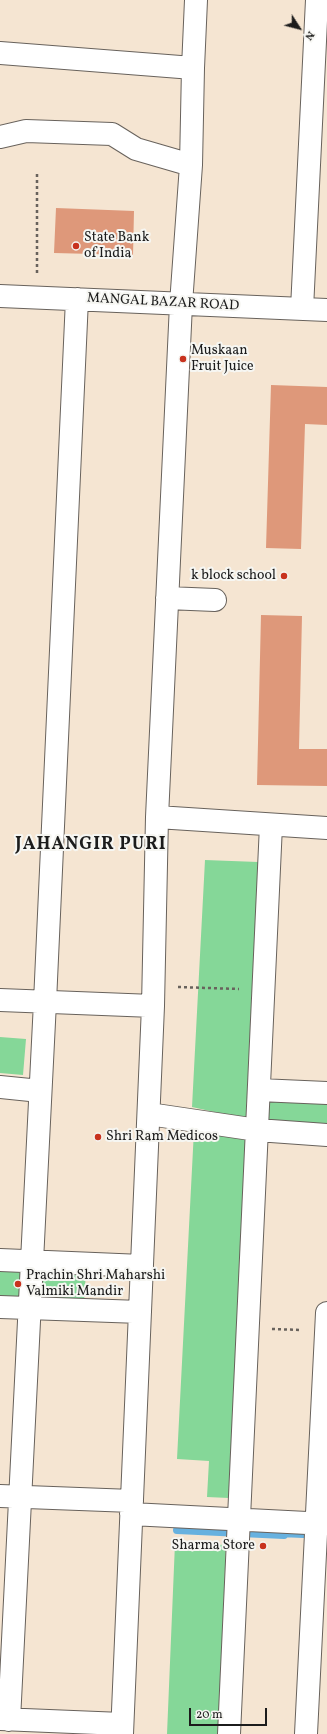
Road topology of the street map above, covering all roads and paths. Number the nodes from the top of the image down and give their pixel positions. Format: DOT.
graph roads {
  1 [pos="196,0"];
  2 [pos="317,0"];
  3 [pos="0,53"];
  4 [pos="192,68"];
  5 [pos="0,137"];
  6 [pos="191,164"];
  7 [pos="38,172"];
  8 [pos="0,296"];
  9 [pos="37,297"];
  10 [pos="77,299"];
  11 [pos="181,304"];
  12 [pos="302,309"];
  13 [pos="327,310"];
  14 [pos="167,598"];
  15 [pos="215,600"];
  16 [pos="157,817"];
  17 [pos="271,825"];
  18 [pos="327,828"];
  19 [pos="264,989"];
  20 [pos="154,996"];
  21 [pos="0,1000"];
  22 [pos="45,1002"];
  23 [pos="0,1087"];
  24 [pos="259,1090"];
  25 [pos="40,1091"];
  26 [pos="327,1093"];
  27 [pos="149,1114"];
  28 [pos="257,1130"];
  29 [pos="327,1135"];
  30 [pos="0,1260"];
  31 [pos="32,1262"];
  32 [pos="142,1266"];
  33 [pos="0,1307"];
  34 [pos="30,1308"];
  35 [pos="140,1312"];
  36 [pos="327,1322"];
  37 [pos="248,1328"];
  38 [pos="323,1460"];
  39 [pos="10,1496"];
  40 [pos="132,1507"];
  41 [pos="239,1519"];
  42 [pos="322,1524"];
  43 [pos="320,1589"];
  44 [pos="4,1720"];
  45 [pos="122,1729"];
  46 [pos="229,1734"];
  47 [pos="306,1734"];
  1 -- 4 [label="street"];
  2 -- 12 [label="street"];
  3 -- 4 [label="street"];
  4 -- 6 [label="street"];
  5 -- 6 [label="street"];
  6 -- 11 [label="street"];
  7 -- 9 [label="path"];
  8 -- 9 [label="street, MANGAL BAZAR ROAD"];
  9 -- 10 [label="street, MANGAL BAZAR ROAD"];
  10 -- 11 [label="street, MANGAL BAZAR ROAD"];
  10 -- 22 [label="street"];
  11 -- 12 [label="street, MANGAL BAZAR ROAD"];
  11 -- 14 [label="street"];
  12 -- 13 [label="street, MANGAL BAZAR ROAD"];
  14 -- 15 [label="street"];
  14 -- 16 [label="street"];
  16 -- 17 [label="street"];
  16 -- 20 [label="street"];
  17 -- 18 [label="street"];
  17 -- 19 [label="street"];
  19 -- 20 [label="path"];
  19 -- 24 [label="street"];
  20 -- 22 [label="street"];
  20 -- 27 [label="street"];
  21 -- 22 [label="street"];
  22 -- 25 [label="street"];
  23 -- 25 [label="street"];
  24 -- 26 [label="street"];
  24 -- 28 [label="street"];
  25 -- 31 [label="street"];
  27 -- 28 [label="street"];
  27 -- 32 [label="street"];
  28 -- 29 [label="street"];
  28 -- 37 [label="street"];
  30 -- 31 [label="street"];
  31 -- 32 [label="street"];
  31 -- 34 [label="street"];
  32 -- 35 [label="street"];
  33 -- 34 [label="street"];
  34 -- 35 [label="street"];
  34 -- 39 [label="street"];
  35 -- 40 [label="street"];
  36 -- 37 [label="path"];
  36 -- 38 [label="street"];
  37 -- 41 [label="street"];
  38 -- 42 [label="street"];
  39 -- 40 [label="street"];
  39 -- 44 [label="street"];
  40 -- 41 [label="street"];
  40 -- 45 [label="street"];
  41 -- 42 [label="street"];
  41 -- 46 [label="street"];
  42 -- 43 [label="street"];
  43 -- 47 [label="street"];
  44 -- 45 [label="street"];
}
